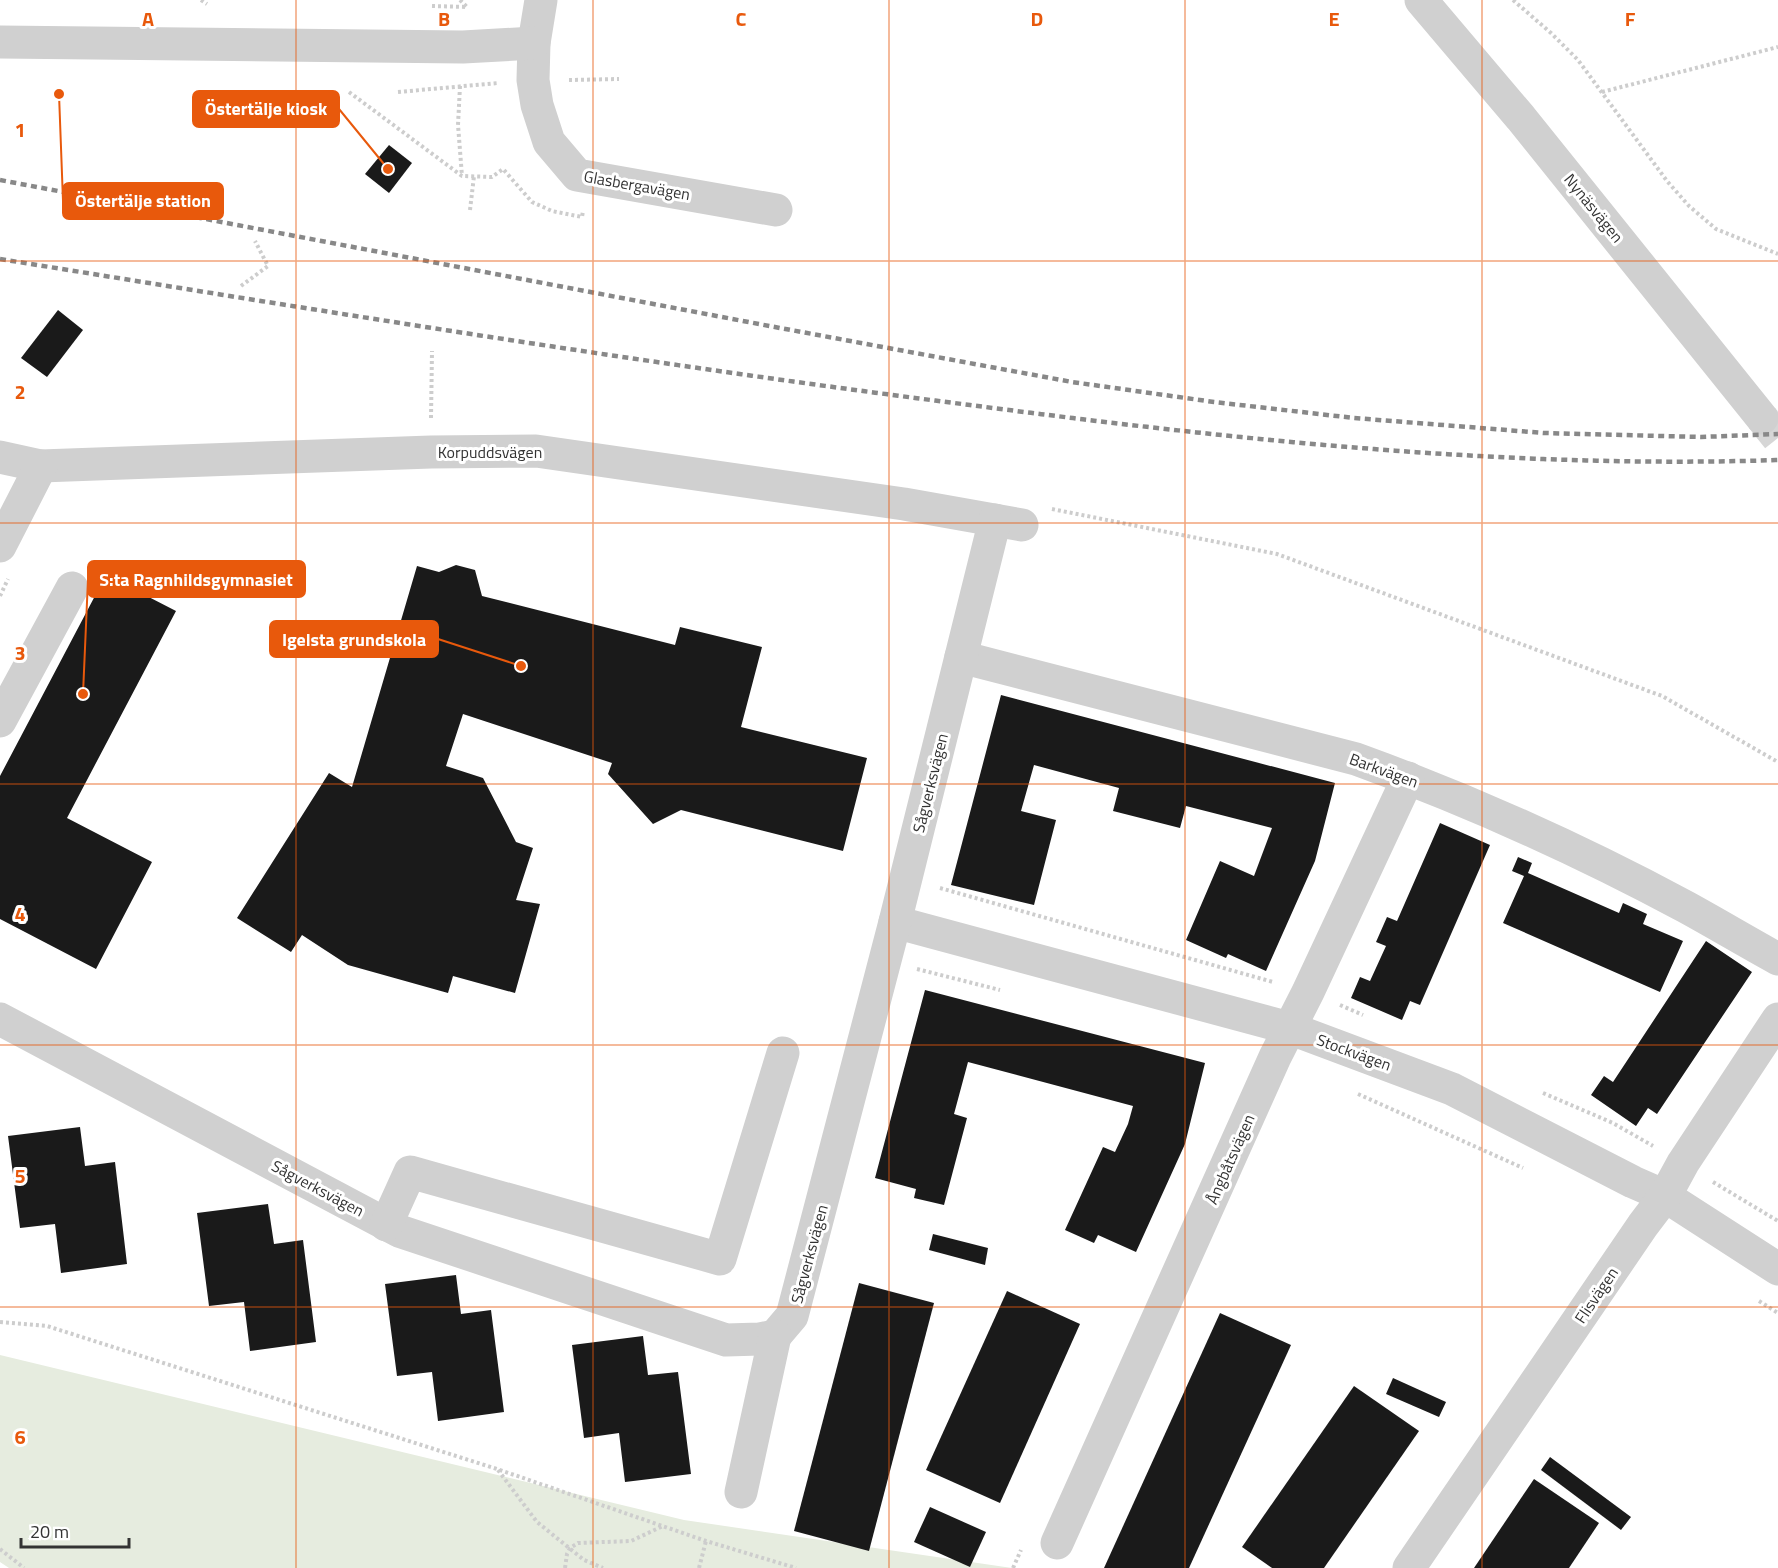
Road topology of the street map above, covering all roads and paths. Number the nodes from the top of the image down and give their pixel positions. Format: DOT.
graph roads {
  1 [pos="201,0"];
  2 [pos="460,0"];
  3 [pos="541,0"];
  4 [pos="1421,0"];
  5 [pos="1513,0"];
  6 [pos="207,4"];
  7 [pos="432,6"];
  8 [pos="467,7"];
  9 [pos="0,42"];
  10 [pos="534,43"];
  11 [pos="463,47"];
  12 [pos="1778,47"];
  13 [pos="349,92"];
  14 [pos="1602,92"];
  15 [pos="462,176"];
  16 [pos="474,176"];
  17 [pos="592,178"];
  18 [pos="470,210"];
  19 [pos="776,210"];
  20 [pos="255,242"];
  21 [pos="1778,254"];
  22 [pos="241,286"];
  23 [pos="432,351"];
  24 [pos="1762,418"];
  25 [pos="431,452"];
  26 [pos="0,457"];
  27 [pos="41,466"];
  28 [pos="1009,523"];
  29 [pos="0,546"];
  30 [pos="72,588"];
  31 [pos="961,657"];
  32 [pos="0,721"];
  33 [pos="1778,762"];
  34 [pos="1408,778"];
  35 [pos="933,886"];
  36 [pos="895,922"];
  37 [pos="1778,959"];
  38 [pos="1308,992"];
  39 [pos="0,1019"];
  40 [pos="1778,1019"];
  41 [pos="1288,1028"];
  42 [pos="783,1053"];
  43 [pos="1665,1196"];
  44 [pos="386,1225"];
  45 [pos="1778,1269"];
  46 [pos="0,1322"];
  47 [pos="775,1336"];
  48 [pos="497,1469"];
  49 [pos="741,1491"];
  50 [pos="664,1526"];
  51 [pos="706,1541"];
  52 [pos="1057,1543"];
  53 [pos="570,1548"];
  54 [pos="0,1549"];
  55 [pos="24,1568"];
  56 [pos="565,1568"];
  57 [pos="603,1568"];
  58 [pos="699,1568"];
  59 [pos="796,1568"];
  60 [pos="1409,1568"];
  1 -- 6 [label="path"];
  2 -- 8 [label="path"];
  3 -- 10 [label="street, Glasbergavägen"];
  4 -- 24 [label="street, Nynäsvägen"];
  5 -- 14 [label="path"];
  7 -- 8 [label="path"];
  8 -- 11 [label="path"];
  9 -- 11 [label="street"];
  10 -- 11 [label="street"];
  10 -- 17 [label="street, Glasbergavägen"];
  11 -- 15 [label="path"];
  12 -- 14 [label="path"];
  13 -- 15 [label="path"];
  14 -- 21 [label="path"];
  15 -- 16 [label="path"];
  16 -- 17 [label="path"];
  16 -- 18 [label="path"];
  17 -- 19 [label="street, Glasbergavägen"];
  20 -- 22 [label="path"];
  23 -- 25 [label="path"];
  25 -- 27 [label="street, Korpuddsvägen"];
  25 -- 28 [label="street, Korpuddsvägen"];
  26 -- 27 [label="street, Korpuddsvägen"];
  27 -- 29 [label="street"];
  28 -- 31 [label="street, Sågverksvägen"];
  28 -- 33 [label="path"];
  30 -- 32 [label="street"];
  31 -- 34 [label="street, Barkvägen"];
  31 -- 36 [label="street, Sågverksvägen"];
  34 -- 37 [label="street, Barkvägen"];
  34 -- 38 [label="street, Ångbåtsvägen"];
  35 -- 38 [label="path"];
  36 -- 41 [label="street, Stockvägen"];
  36 -- 47 [label="street, Sågverksvägen"];
  38 -- 41 [label="street, Ångbåtsvägen"];
  39 -- 44 [label="street, Sågverksvägen"];
  40 -- 43 [label="street, Flisvägen"];
  41 -- 43 [label="street, Stockvägen"];
  41 -- 52 [label="street, Ångbåtsvägen"];
  42 -- 44 [label="street"];
  43 -- 45 [label="street, Stockvägen"];
  43 -- 60 [label="street, Flisvägen"];
  44 -- 47 [label="street, Sågverksvägen"];
  46 -- 48 [label="path"];
  47 -- 49 [label="street"];
  48 -- 50 [label="path"];
  48 -- 53 [label="path"];
  50 -- 51 [label="path"];
  50 -- 53 [label="path"];
  51 -- 58 [label="path"];
  51 -- 59 [label="path"];
  53 -- 56 [label="path"];
  53 -- 57 [label="path"];
  54 -- 55 [label="path"];
}
